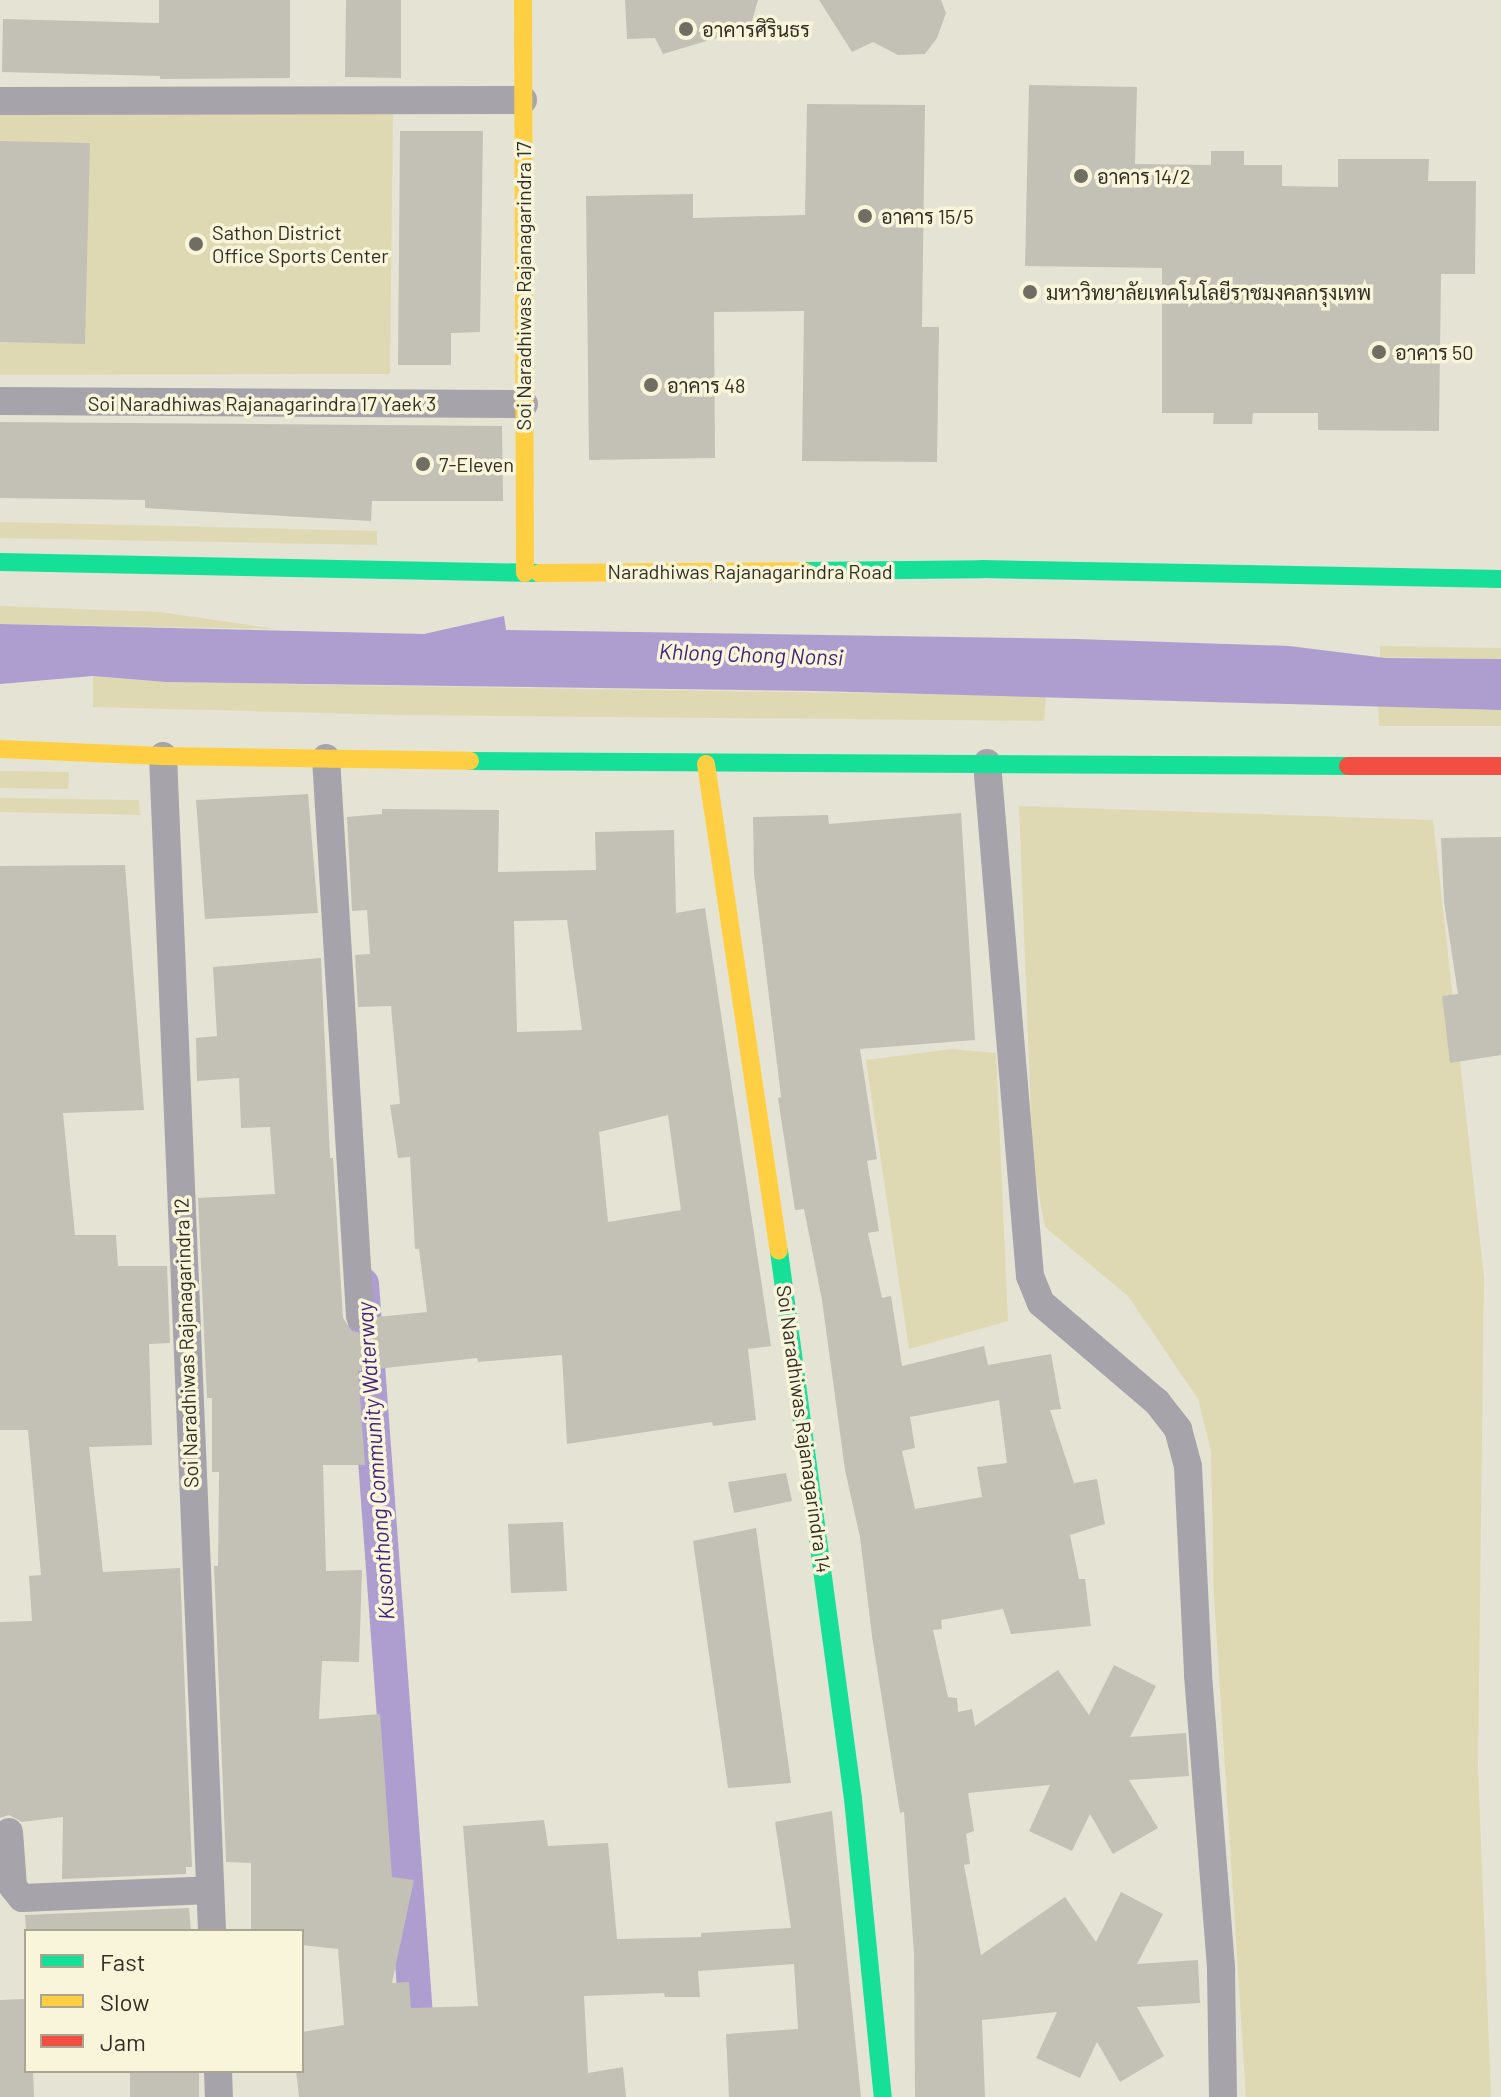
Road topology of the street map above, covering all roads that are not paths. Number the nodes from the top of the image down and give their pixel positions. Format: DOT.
graph roads {
  1 [pos="523,0"];
  2 [pos="523,100"];
  3 [pos="0,101"];
  4 [pos="0,401"];
  5 [pos="524,404"];
  6 [pos="0,562"];
  7 [pos="525,573"];
  8 [pos="1501,579"];
  9 [pos="0,749"];
  10 [pos="163,756"];
  11 [pos="326,758"];
  12 [pos="987,763"];
  13 [pos="706,764"];
  14 [pos="1501,766"];
  15 [pos="360,1316"];
  16 [pos="9,1832"];
  17 [pos="210,1890"];
  18 [pos="212,1929"];
  19 [pos="218,2073"];
  20 [pos="219,2097"];
  21 [pos="883,2097"];
  22 [pos="1223,2097"];
  1 -- 2 [label="main road, Soi Naradhiwas Rajanagarindra 17"];
  2 -- 3 [label="street"];
  2 -- 5 [label="main road, Soi Naradhiwas Rajanagarindra 17"];
  4 -- 5 [label="street, Soi Naradhiwas Rajanagarindra 17 Yaek 3"];
  5 -- 7 [label="main road, Soi Naradhiwas Rajanagarindra 17"];
  6 -- 7 [label="main road, Naradhiwas Rajanagarindra Road"];
  7 -- 8 [label="main road, Naradhiwas Rajanagarindra Road"];
  9 -- 10 [label="main road"];
  10 -- 11 [label="main road"];
  10 -- 17 [label="street, Soi Naradhiwas Rajanagarindra 12"];
  11 -- 13 [label="main road"];
  11 -- 15 [label="street"];
  12 -- 13 [label="main road"];
  12 -- 14 [label="main road"];
  12 -- 22 [label="street"];
  13 -- 21 [label="main road, Soi Naradhiwas Rajanagarindra 14"];
  16 -- 17 [label="street"];
  17 -- 18 [label="street, Soi Naradhiwas Rajanagarindra 12"];
  19 -- 20 [label="street"];
}
